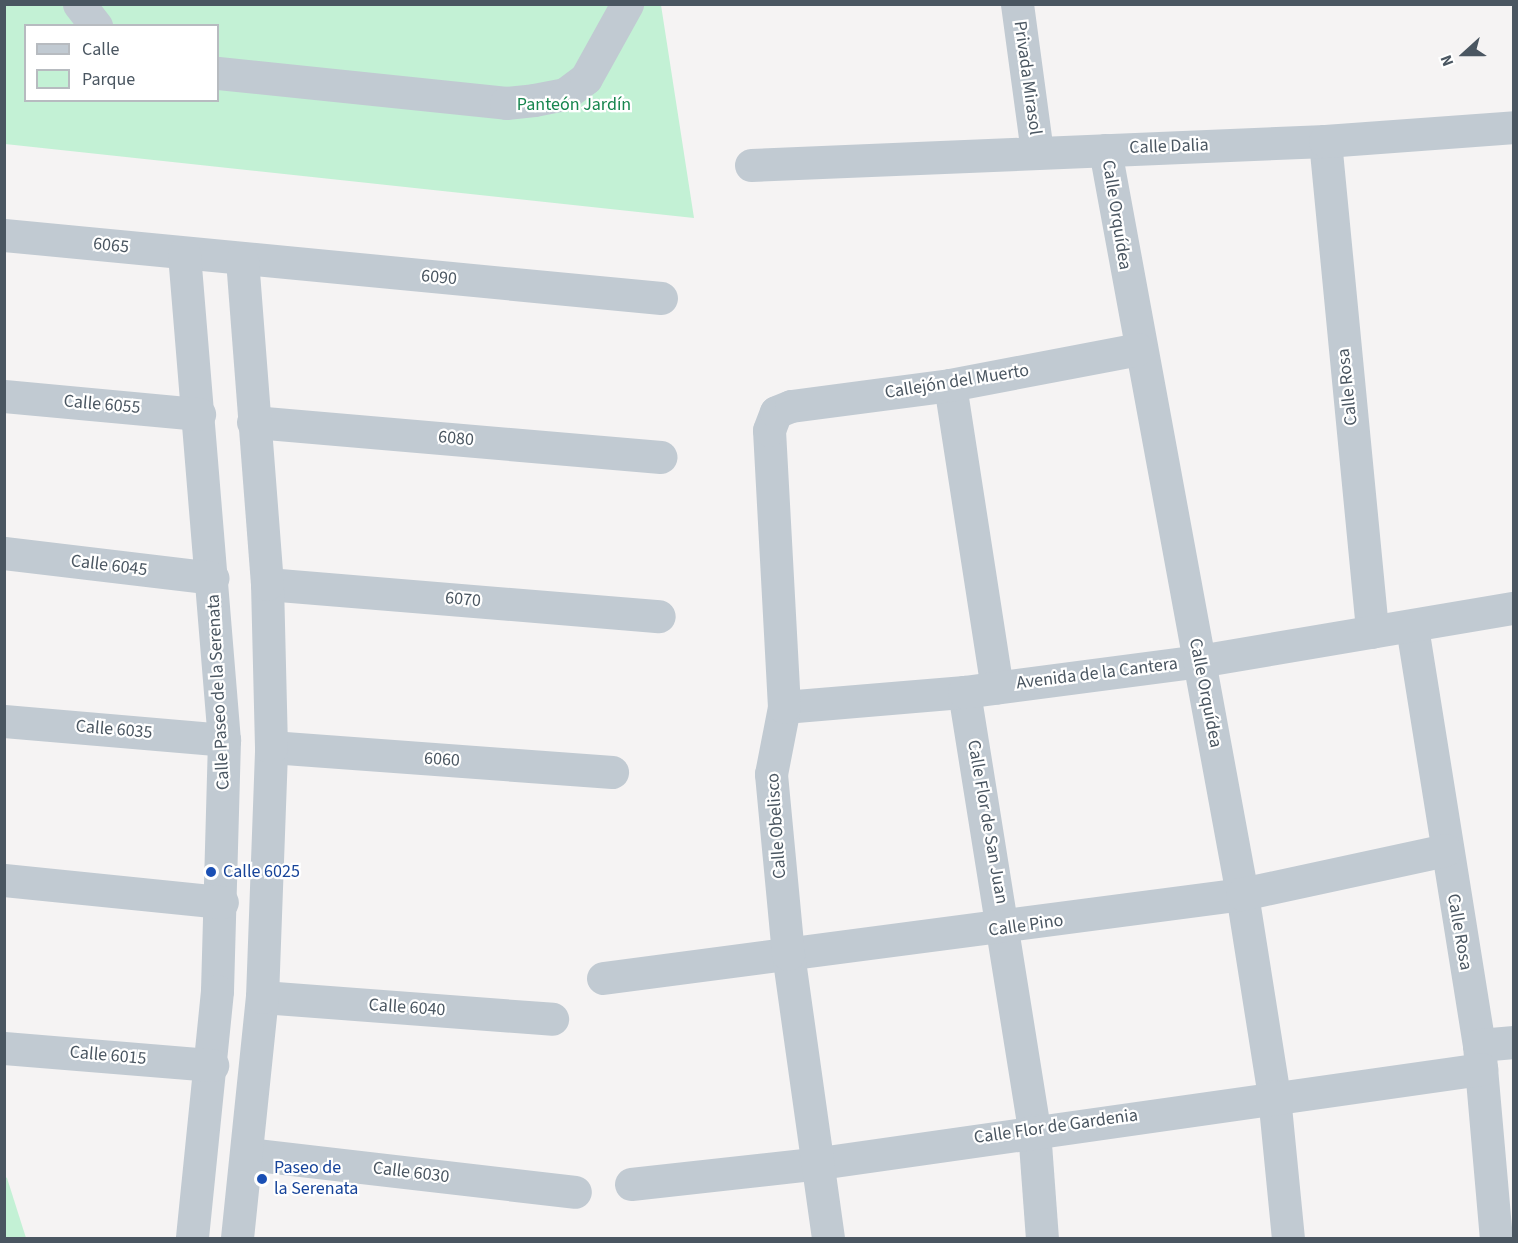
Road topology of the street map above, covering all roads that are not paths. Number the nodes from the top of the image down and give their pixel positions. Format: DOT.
graph roads {
  1 [pos="79,4"];
  2 [pos="627,4"];
  3 [pos="1017,4"];
  4 [pos="94,24"];
  5 [pos="219,73"];
  6 [pos="1514,127"];
  7 [pos="1325,141"];
  8 [pos="1105,150"];
  9 [pos="1037,152"];
  10 [pos="751,165"];
  11 [pos="4,235"];
  12 [pos="184,254"];
  13 [pos="229,259"];
  14 [pos="661,298"];
  15 [pos="1138,349"];
  16 [pos="950,385"];
  17 [pos="4,396"];
  18 [pos="776,412"];
  19 [pos="199,414"];
  20 [pos="253,422"];
  21 [pos="660,457"];
  22 [pos="4,554"];
  23 [pos="213,578"];
  24 [pos="267,584"];
  25 [pos="1514,608"];
  26 [pos="659,616"];
  27 [pos="1412,627"];
  28 [pos="1372,632"];
  29 [pos="1199,661"];
  30 [pos="997,687"];
  31 [pos="964,692"];
  32 [pos="784,707"];
  33 [pos="4,721"];
  34 [pos="225,740"];
  35 [pos="272,747"];
  36 [pos="612,772"];
  37 [pos="1445,850"];
  38 [pos="4,880"];
  39 [pos="1242,894"];
  40 [pos="222,902"];
  41 [pos="1005,929"];
  42 [pos="788,954"];
  43 [pos="603,978"];
  44 [pos="262,997"];
  45 [pos="552,1019"];
  46 [pos="1514,1042"];
  47 [pos="4,1048"];
  48 [pos="1480,1057"];
  49 [pos="212,1065"];
  50 [pos="1274,1096"];
  51 [pos="1034,1130"];
  52 [pos="248,1154"];
  53 [pos="820,1163"];
  54 [pos="631,1184"];
  55 [pos="575,1192"];
  56 [pos="192,1239"];
  57 [pos="237,1239"];
  58 [pos="828,1239"];
  59 [pos="1042,1239"];
  60 [pos="1288,1239"];
  61 [pos="1496,1239"];
  1 -- 4 [label="street"];
  2 -- 5 [label="street"];
  3 -- 9 [label="street, Privada Mirasol"];
  6 -- 7 [label="street, Calle Dalia"];
  7 -- 8 [label="street, Calle Dalia"];
  7 -- 28 [label="street, Calle Rosa"];
  8 -- 9 [label="street, Calle Dalia"];
  8 -- 15 [label="street, Calle Orquídea"];
  9 -- 10 [label="street, Calle Dalia"];
  11 -- 12 [label="street, 6065"];
  12 -- 13 [label="street, 6065"];
  12 -- 19 [label="street, Calle Paseo de la Serenata"];
  13 -- 14 [label="street, 6090"];
  13 -- 20 [label="street"];
  15 -- 16 [label="street, Callejón del Muerto"];
  15 -- 29 [label="street, Calle Orquídea"];
  16 -- 18 [label="street, Callejón del Muerto"];
  16 -- 30 [label="street"];
  17 -- 19 [label="street, Calle 6055"];
  18 -- 32 [label="street, Calle Obelisco"];
  19 -- 23 [label="street, Calle Paseo de la Serenata"];
  20 -- 21 [label="street, 6080"];
  20 -- 24 [label="street"];
  22 -- 23 [label="street, Calle 6045"];
  23 -- 34 [label="street, Calle Paseo de la Serenata"];
  24 -- 26 [label="street, 6070"];
  24 -- 35 [label="street"];
  25 -- 27 [label="street, Avenida de la Cantera"];
  27 -- 28 [label="street, Avenida de la Cantera"];
  27 -- 37 [label="street, Calle Rosa"];
  28 -- 29 [label="street, Avenida de la Cantera"];
  29 -- 30 [label="street, Avenida de la Cantera"];
  29 -- 39 [label="street, Calle Orquídea"];
  30 -- 31 [label="street, Avenida de la Cantera"];
  31 -- 32 [label="street, Avenida de la Cantera"];
  31 -- 41 [label="street, Calle Flor de San Juan"];
  32 -- 42 [label="street, Calle Obelisco"];
  33 -- 34 [label="street, Calle 6035"];
  34 -- 40 [label="street, Calle Paseo de la Serenata"];
  35 -- 36 [label="street, 6060"];
  35 -- 44 [label="street"];
  37 -- 39 [label="street, Calle Pino"];
  37 -- 48 [label="street, Calle Rosa"];
  38 -- 40 [label="street"];
  39 -- 41 [label="street, Calle Pino"];
  39 -- 50 [label="street, Calle Orquídea"];
  40 -- 49 [label="street, Calle Paseo de la Serenata"];
  41 -- 42 [label="street, Calle Pino"];
  41 -- 51 [label="street, Calle Flor de San Juan"];
  42 -- 43 [label="street, Calle Pino"];
  42 -- 53 [label="street, Calle Obelisco"];
  44 -- 45 [label="street, Calle 6040"];
  44 -- 52 [label="street"];
  46 -- 48 [label="street, Calle Flor de Gardenia"];
  47 -- 49 [label="street, Calle 6015"];
  48 -- 50 [label="street, Calle Flor de Gardenia"];
  48 -- 61 [label="street, Calle Rosa"];
  49 -- 56 [label="street, Calle Paseo de la Serenata"];
  50 -- 51 [label="street, Calle Flor de Gardenia"];
  50 -- 60 [label="street, Calle Orquídea"];
  51 -- 53 [label="street, Calle Flor de Gardenia"];
  51 -- 59 [label="street, Calle Flor de San Juan"];
  52 -- 55 [label="street, Calle 6030"];
  52 -- 57 [label="street"];
  53 -- 54 [label="street, Calle Flor de Gardenia"];
  53 -- 58 [label="street, Calle Obelisco"];
}
